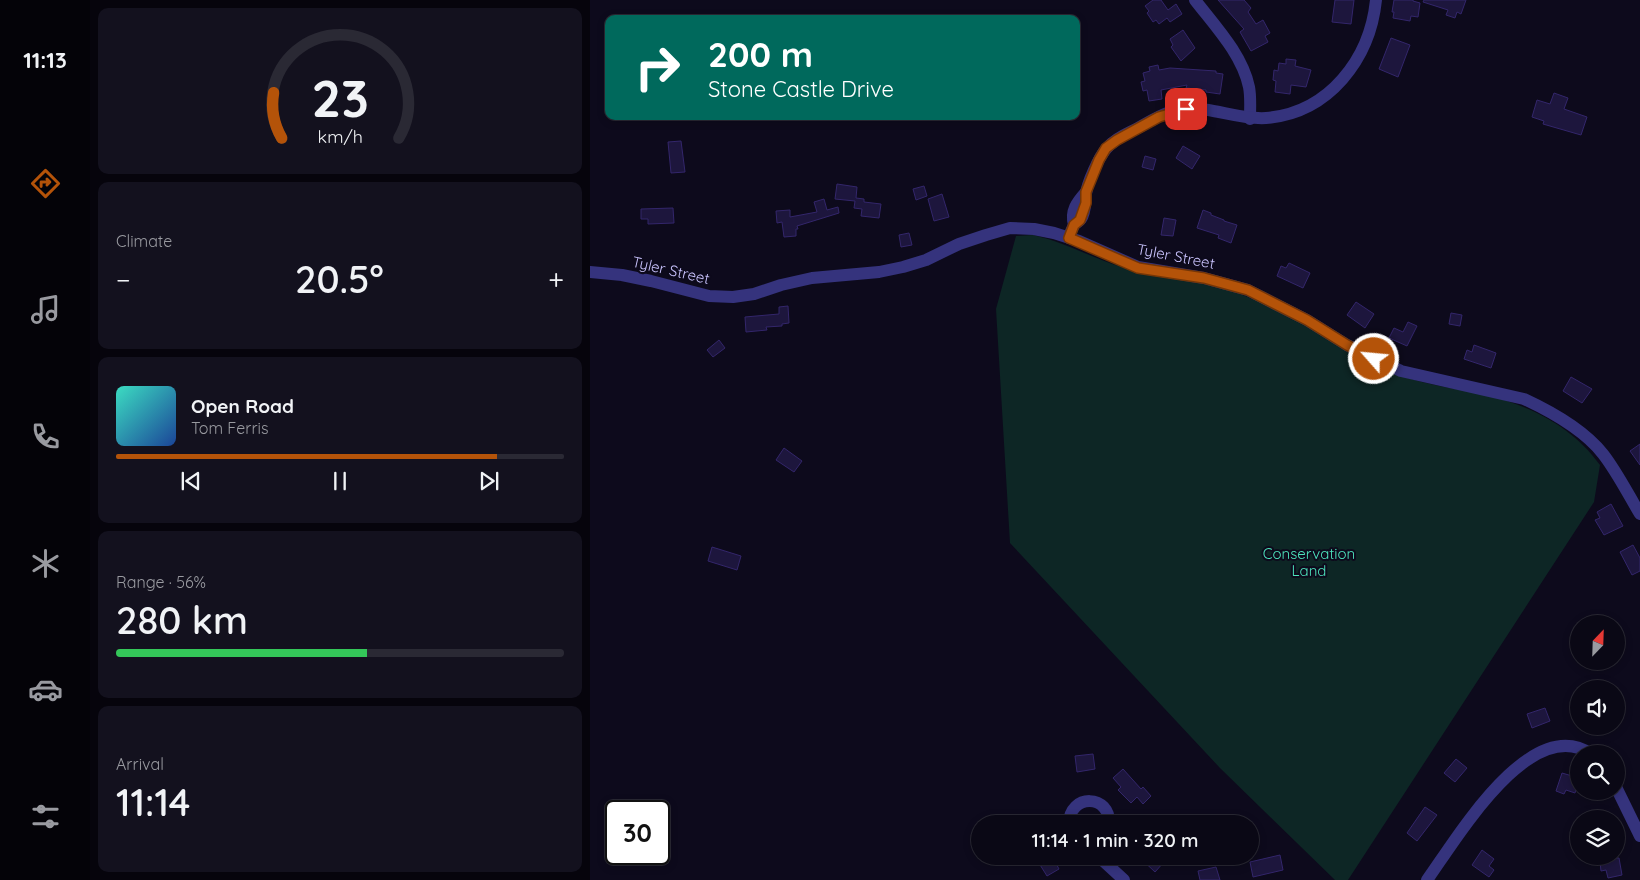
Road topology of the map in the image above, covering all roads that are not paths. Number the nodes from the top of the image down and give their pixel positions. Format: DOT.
graph roads {
  1 [pos="1195,0"];
  2 [pos="1376,0"];
  3 [pos="1250,119"];
  4 [pos="1069,238"];
  5 [pos="590,272"];
  6 [pos="1640,514"];
  7 [pos="1570,746"];
  8 [pos="1622,800"];
  9 [pos="1071,815"];
  10 [pos="1108,815"];
  11 [pos="1640,836"];
  12 [pos="1108,865"];
  13 [pos="1124,880"];
  14 [pos="1427,880"];
  1 -- 3 [label="street"];
  2 -- 3 [label="street"];
  3 -- 4 [label="street"];
  4 -- 5 [label="street, Tyler Street"];
  4 -- 6 [label="street, Tyler Street"];
  7 -- 14 [label="street"];
  8 -- 11 [label="street"];
  9 -- 10 [label="street"];
  12 -- 13 [label="street"];
}
